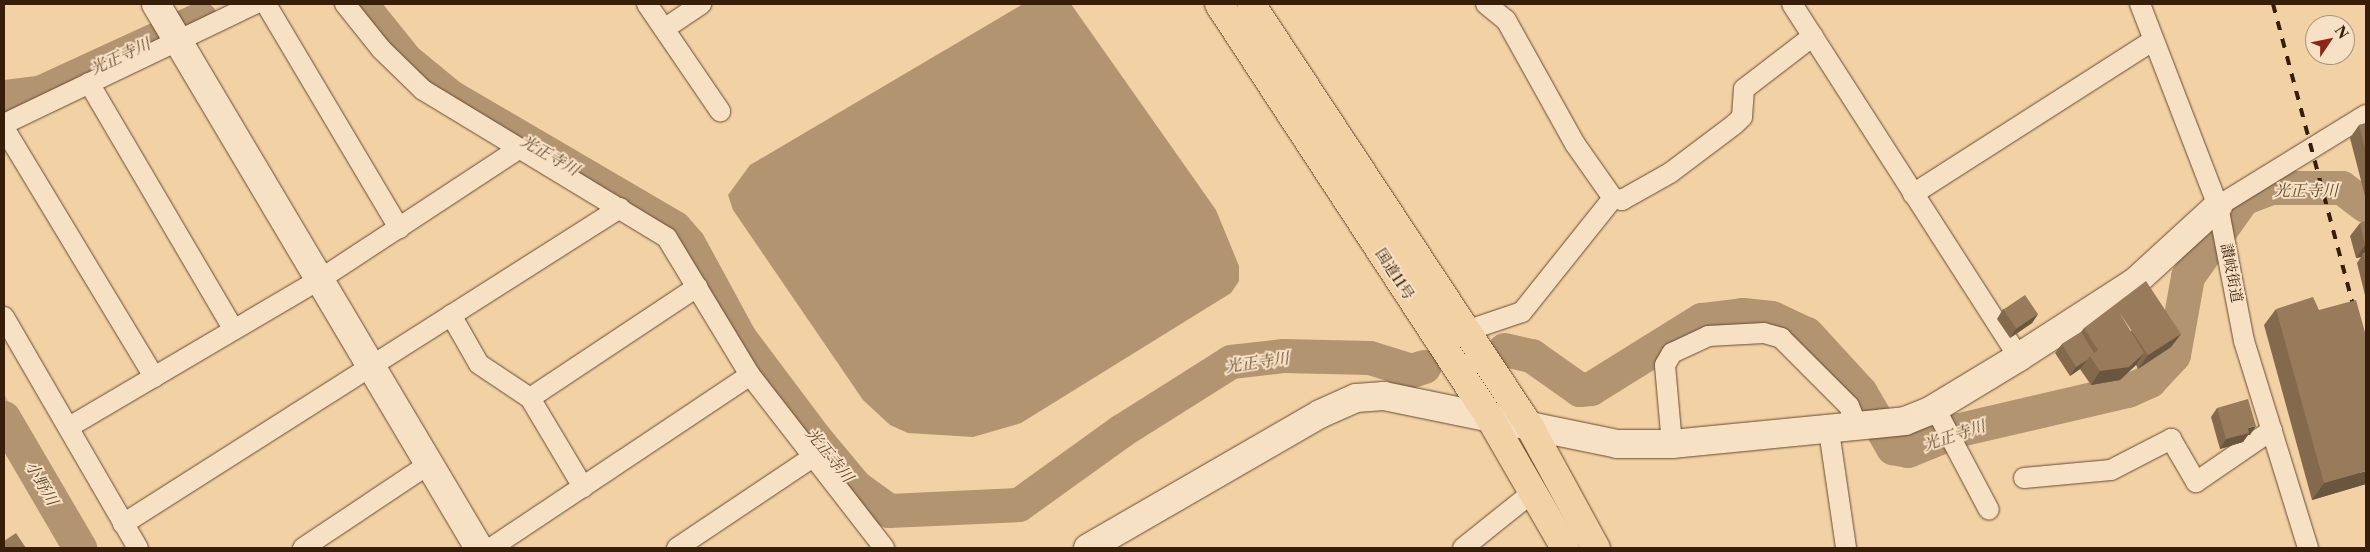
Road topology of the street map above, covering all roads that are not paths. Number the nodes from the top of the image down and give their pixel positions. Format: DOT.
graph roads {
  1 [pos="156,4"];
  2 [pos="255,4"];
  3 [pos="266,4"];
  4 [pos="345,4"];
  5 [pos="647,4"];
  6 [pos="700,4"];
  7 [pos="1219,4"];
  8 [pos="1251,4"];
  9 [pos="1486,4"];
  10 [pos="1792,4"];
  11 [pos="2140,4"];
  12 [pos="664,29"];
  13 [pos="1813,36"];
  14 [pos="179,40"];
  15 [pos="2152,41"];
  16 [pos="89,83"];
  17 [pos="720,111"];
  18 [pos="2366,115"];
  19 [pos="4,126"];
  20 [pos="517,150"];
  21 [pos="1913,194"];
  22 [pos="1613,198"];
  23 [pos="2218,206"];
  24 [pos="620,208"];
  25 [pos="399,228"];
  26 [pos="319,280"];
  27 [pos="697,287"];
  28 [pos="450,315"];
  29 [pos="4,317"];
  30 [pos="234,330"];
  31 [pos="1466,331"];
  32 [pos="2019,357"];
  33 [pos="370,366"];
  34 [pos="750,376"];
  35 [pos="154,377"];
  36 [pos="530,398"];
  37 [pos="1490,418"];
  38 [pos="1873,426"];
  39 [pos="1945,426"];
  40 [pos="69,427"];
  41 [pos="1531,430"];
  42 [pos="2272,430"];
  43 [pos="1829,431"];
  44 [pos="1672,444"];
  45 [pos="813,457"];
  46 [pos="429,464"];
  47 [pos="2024,478"];
  48 [pos="583,487"];
  49 [pos="1533,492"];
  50 [pos="1989,510"];
  51 [pos="123,524"];
  52 [pos="877,546"];
  53 [pos="138,548"];
  54 [pos="303,548"];
  55 [pos="480,548"];
  56 [pos="491,548"];
  57 [pos="677,548"];
  58 [pos="1088,548"];
  59 [pos="1463,548"];
  60 [pos="1565,548"];
  61 [pos="1596,548"];
  62 [pos="1846,548"];
  63 [pos="2308,548"];
  1 -- 14 [label="street"];
  2 -- 14 [label="street"];
  3 -- 25 [label="street"];
  4 -- 20 [label="street"];
  5 -- 12 [label="street"];
  6 -- 12 [label="street"];
  7 -- 37 [label="highway, 国道11号"];
  8 -- 31 [label="highway, 国道11号"];
  9 -- 22 [label="street"];
  10 -- 13 [label="street"];
  11 -- 15 [label="street, 讃岐街道"];
  12 -- 17 [label="street"];
  13 -- 21 [label="street"];
  13 -- 22 [label="street"];
  14 -- 16 [label="street"];
  14 -- 26 [label="street"];
  15 -- 21 [label="street"];
  15 -- 23 [label="street, 讃岐街道"];
  16 -- 19 [label="street"];
  16 -- 30 [label="street"];
  18 -- 23 [label="street"];
  19 -- 35 [label="street"];
  20 -- 24 [label="street"];
  20 -- 25 [label="street"];
  21 -- 32 [label="street"];
  22 -- 31 [label="street"];
  23 -- 32 [label="street"];
  23 -- 42 [label="street, 讃岐街道"];
  24 -- 27 [label="street"];
  24 -- 28 [label="street"];
  25 -- 26 [label="street"];
  26 -- 30 [label="street"];
  26 -- 33 [label="street"];
  27 -- 34 [label="street"];
  27 -- 36 [label="street"];
  28 -- 33 [label="street"];
  28 -- 36 [label="street"];
  29 -- 40 [label="street"];
  30 -- 35 [label="street"];
  31 -- 41 [label="highway, 国道11号"];
  32 -- 39 [label="street"];
  33 -- 46 [label="street"];
  33 -- 51 [label="street"];
  34 -- 45 [label="street"];
  34 -- 48 [label="street"];
  35 -- 40 [label="street"];
  36 -- 48 [label="street"];
  37 -- 41 [label="street"];
  37 -- 49 [label="highway, 国道11号"];
  37 -- 58 [label="street"];
  38 -- 39 [label="street"];
  38 -- 43 [label="street"];
  38 -- 44 [label="street"];
  39 -- 50 [label="street"];
  40 -- 51 [label="street"];
  41 -- 44 [label="street"];
  41 -- 61 [label="highway, 国道11号"];
  42 -- 47 [label="street"];
  42 -- 63 [label="street, 讃岐街道"];
  43 -- 44 [label="street"];
  43 -- 62 [label="street"];
  45 -- 52 [label="street"];
  45 -- 57 [label="street"];
  46 -- 54 [label="street"];
  46 -- 55 [label="street"];
  48 -- 56 [label="street"];
  49 -- 59 [label="street"];
  49 -- 60 [label="highway, 国道11号"];
  51 -- 53 [label="street"];
}
